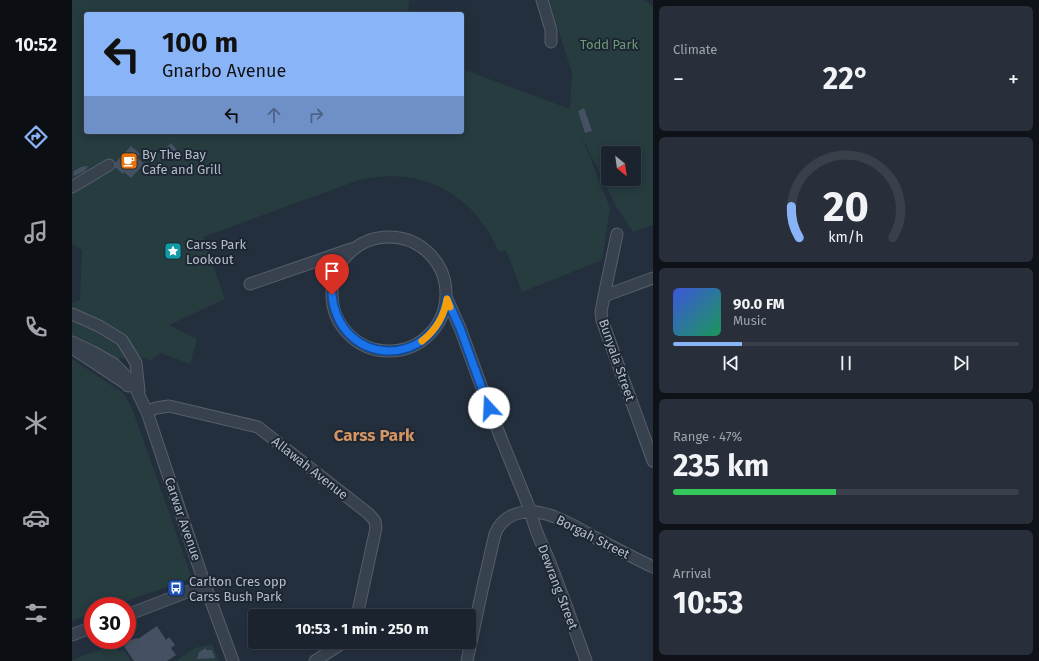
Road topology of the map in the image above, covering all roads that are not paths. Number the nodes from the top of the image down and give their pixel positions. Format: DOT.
graph roads {
  1 [pos="542,0"];
  2 [pos="551,42"];
  3 [pos="109,165"];
  4 [pos="72,187"];
  5 [pos="616,234"];
  6 [pos="353,248"];
  7 [pos="653,278"];
  8 [pos="250,284"];
  9 [pos="604,296"];
  10 [pos="447,299"];
  11 [pos="72,314"];
  12 [pos="72,342"];
  13 [pos="72,348"];
  14 [pos="140,400"];
  15 [pos="147,412"];
  16 [pos="653,461"];
  17 [pos="531,512"];
  18 [pos="653,567"];
  19 [pos="205,585"];
  20 [pos="359,609"];
  21 [pos="136,612"];
  22 [pos="84,630"];
  23 [pos="72,635"];
  24 [pos="334,649"];
  25 [pos="233,661"];
  26 [pos="316,661"];
  27 [pos="467,661"];
  28 [pos="586,661"];
  1 -- 2 [label="street"];
  3 -- 4 [label="street"];
  5 -- 9 [label="street, Bunyala Street"];
  6 -- 8 [label="street"];
  6 -- 10 [label="street"];
  6 -- 10 [label="street"];
  7 -- 9 [label="street"];
  9 -- 16 [label="street, Bunyala Street"];
  10 -- 17 [label="street, Dewrang Street"];
  11 -- 14 [label="street"];
  12 -- 14 [label="street, Carwar Avenue"];
  13 -- 14 [label="street, Carwar Avenue"];
  14 -- 15 [label="street, Carwar Avenue"];
  15 -- 19 [label="street, Carwar Avenue"];
  15 -- 20 [label="street, Allawah Avenue"];
  17 -- 18 [label="street, Borgah Street"];
  17 -- 27 [label="street"];
  17 -- 28 [label="street, Dewrang Street"];
  19 -- 21 [label="street"];
  19 -- 25 [label="street, Carwar Avenue"];
  22 -- 23 [label="street"];
  24 -- 26 [label="street"];
}
